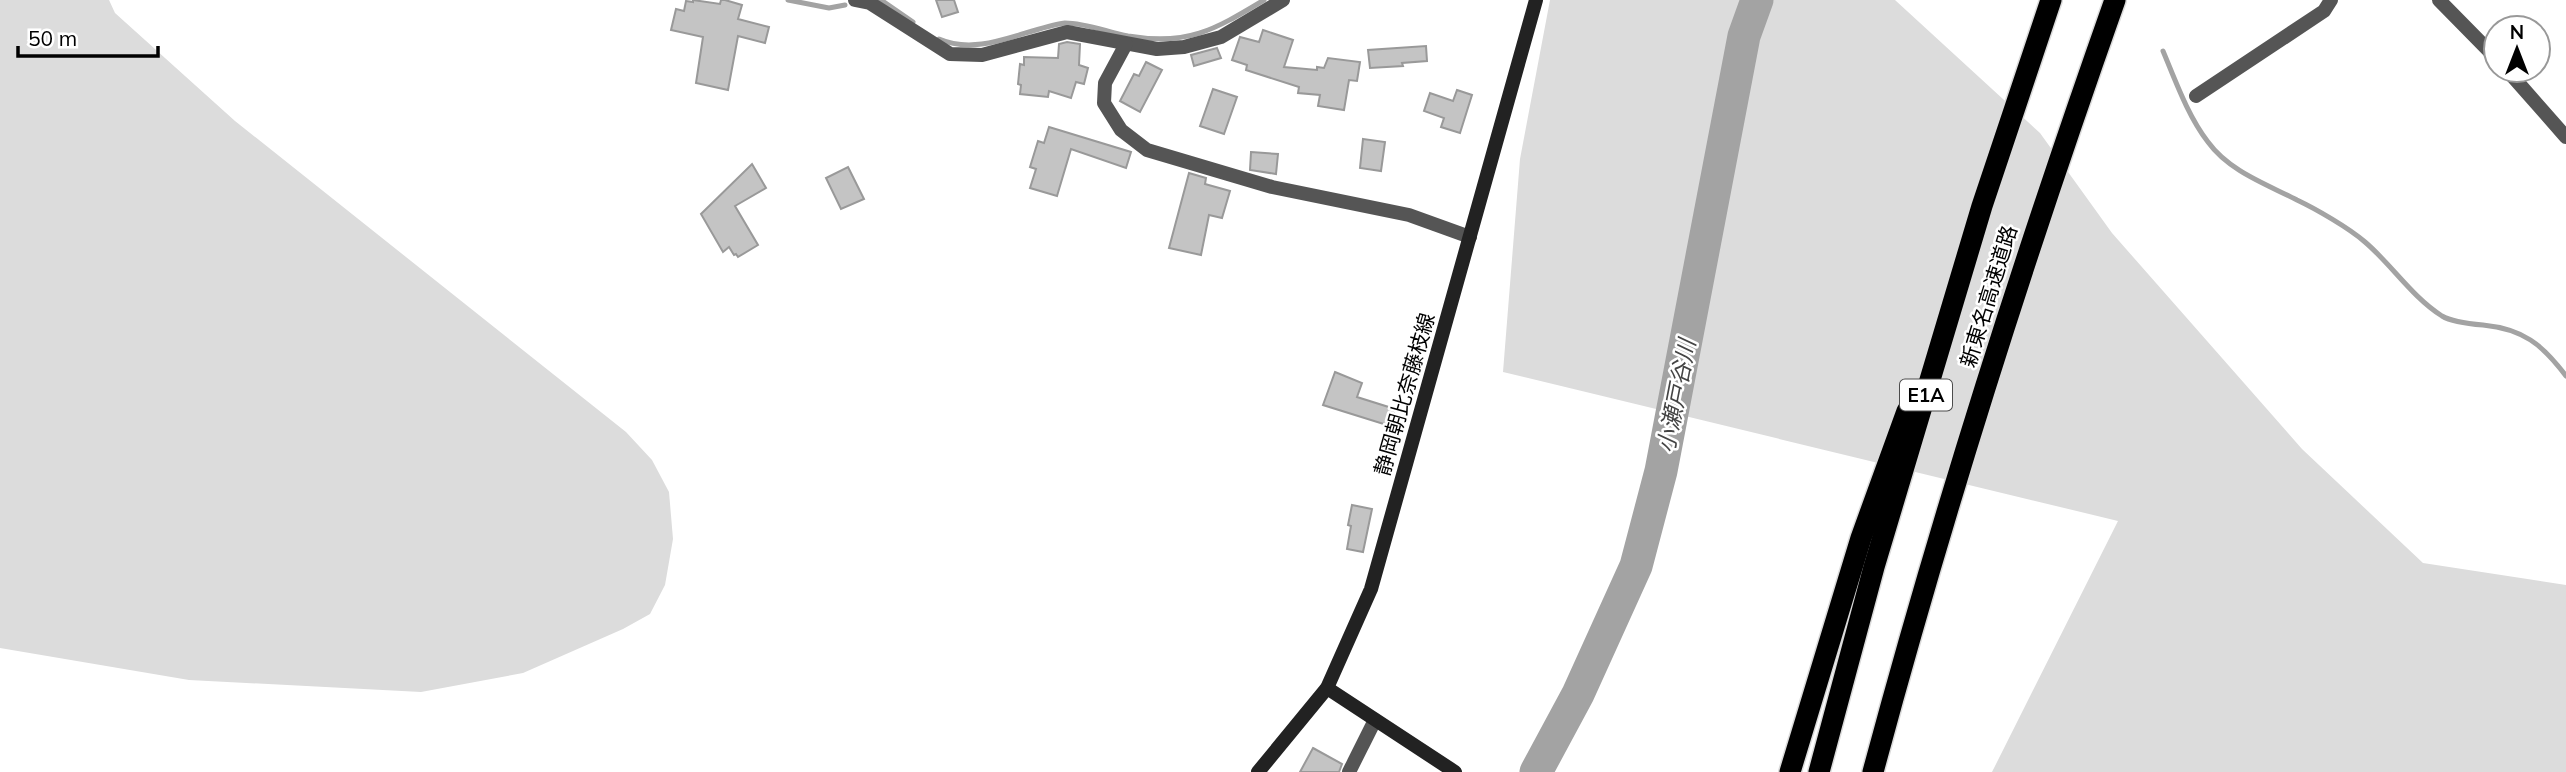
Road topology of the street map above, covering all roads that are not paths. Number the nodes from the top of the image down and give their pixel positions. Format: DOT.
graph roads {
  1 [pos="855,0"];
  2 [pos="1283,0"];
  3 [pos="1536,0"];
  4 [pos="2051,0"];
  5 [pos="2115,0"];
  6 [pos="2331,0"];
  7 [pos="2439,0"];
  8 [pos="1126,44"];
  9 [pos="2482,44"];
  10 [pos="2519,84"];
  11 [pos="2196,96"];
  12 [pos="2566,137"];
  13 [pos="1982,206"];
  14 [pos="1470,237"];
  15 [pos="1327,688"];
  16 [pos="1375,720"];
  17 [pos="1258,772"];
  18 [pos="1349,772"];
  19 [pos="1455,772"];
  20 [pos="1790,772"];
  21 [pos="1819,772"];
  22 [pos="1873,772"];
  1 -- 8 [label="street"];
  2 -- 8 [label="street"];
  3 -- 14 [label="main road, 静岡朝比奈藤枝線"];
  4 -- 13 [label="highway, 新東名高速道路 / E1A"];
  5 -- 22 [label="highway, 新東名高速道路 / E1A"];
  6 -- 11 [label="street"];
  7 -- 9 [label="street"];
  8 -- 14 [label="street"];
  10 -- 12 [label="street"];
  13 -- 20 [label="highway"];
  13 -- 21 [label="highway, 新東名高速道路 / E1A"];
  14 -- 15 [label="main road, 静岡朝比奈藤枝線"];
  15 -- 16 [label="main road"];
  15 -- 17 [label="main road, 静岡朝比奈藤枝線"];
  16 -- 18 [label="street"];
  16 -- 19 [label="main road"];
}
